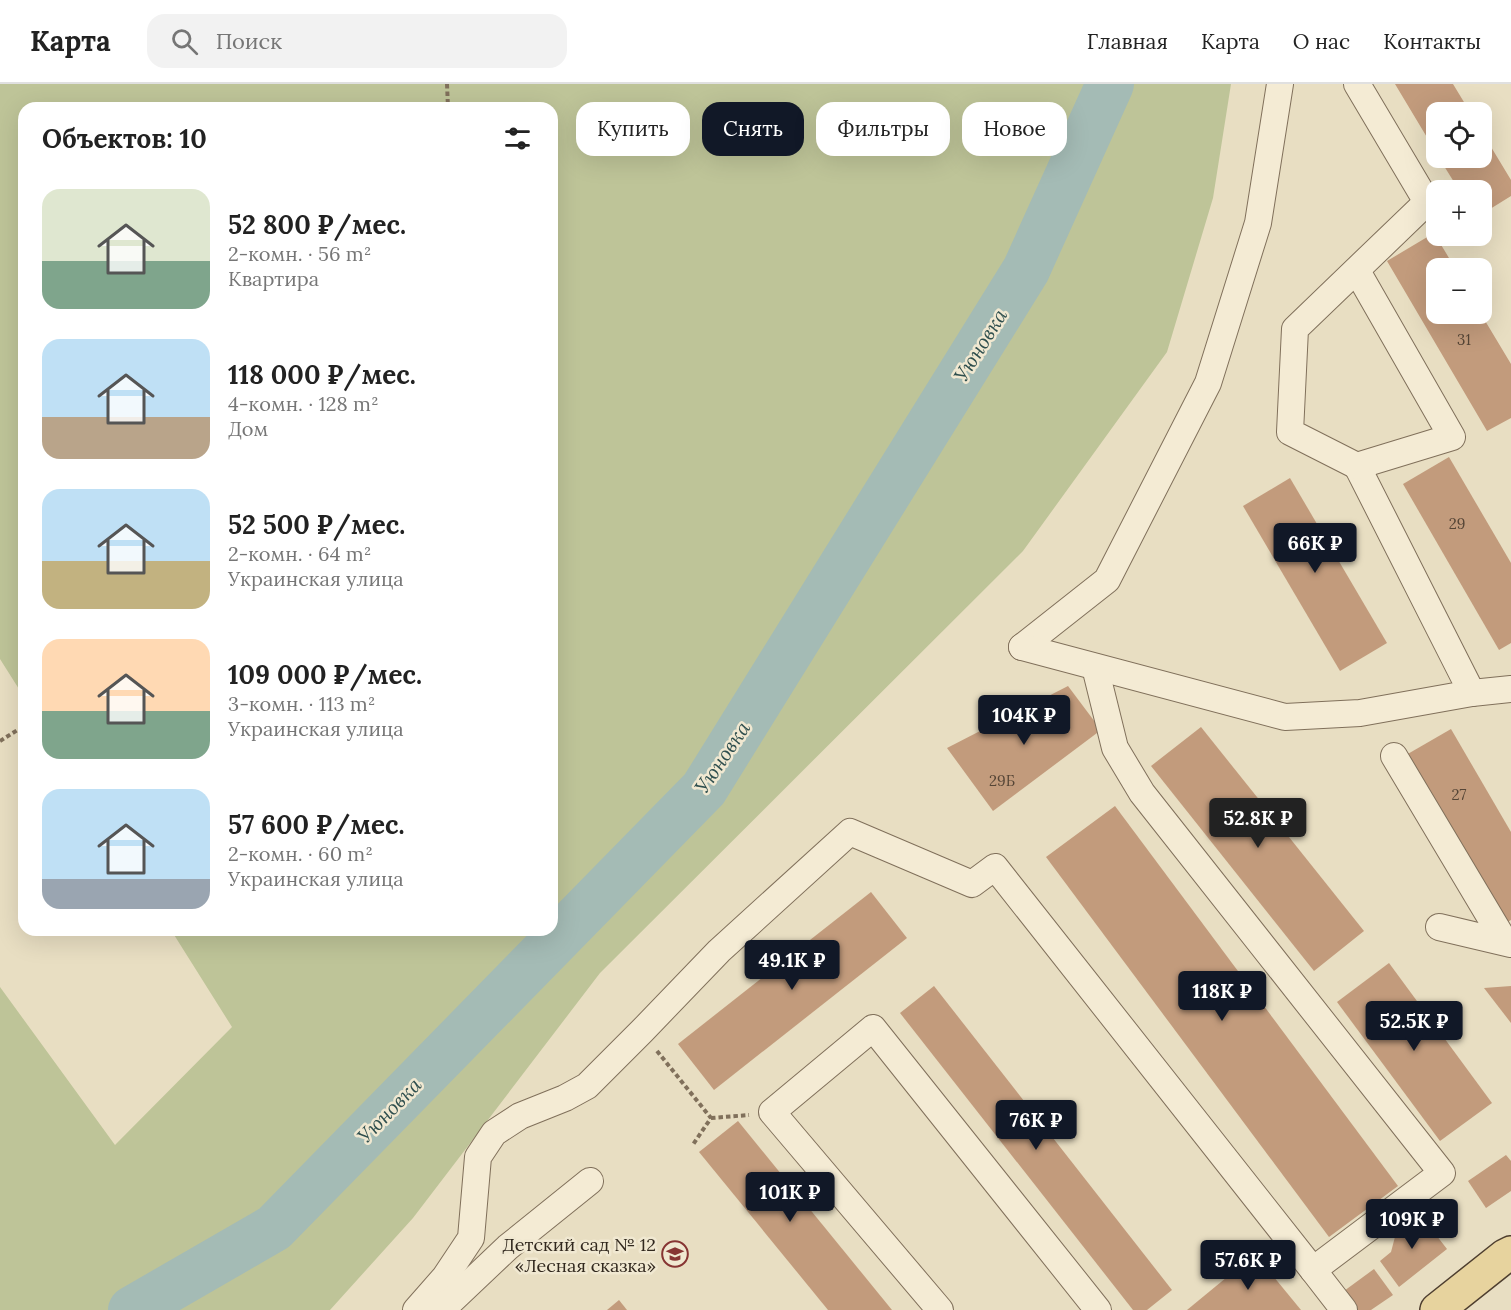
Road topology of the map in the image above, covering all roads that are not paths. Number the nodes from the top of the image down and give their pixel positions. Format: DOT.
graph roads {
  1 [pos="1280,84"];
  2 [pos="1357,84"];
  3 [pos="1357,271"];
  4 [pos="1357,466"];
  5 [pos="1095,667"];
  6 [pos="1511,689"];
  7 [pos="1473,693"];
  8 [pos="1394,756"];
  9 [pos="1439,927"];
  10 [pos="1508,943"];
  11 [pos="590,1181"];
  12 [pos="1511,1253"];
  13 [pos="1511,1267"];
  14 [pos="1313,1270"];
  15 [pos="1449,1304"];
  16 [pos="416,1310"];
  17 [pos="431,1310"];
  18 [pos="940,1310"];
  19 [pos="1098,1310"];
  20 [pos="1344,1310"];
  1 -- 5 [label="street"];
  2 -- 3 [label="street"];
  3 -- 4 [label="street"];
  3 -- 4 [label="street"];
  4 -- 7 [label="street"];
  5 -- 7 [label="street"];
  5 -- 14 [label="street"];
  6 -- 7 [label="street"];
  8 -- 10 [label="street"];
  9 -- 10 [label="street"];
  11 -- 17 [label="street"];
  12 -- 15 [label="main road"];
  13 -- 15 [label="street"];
  14 -- 16 [label="street"];
  14 -- 20 [label="street"];
  18 -- 19 [label="street"];
}
